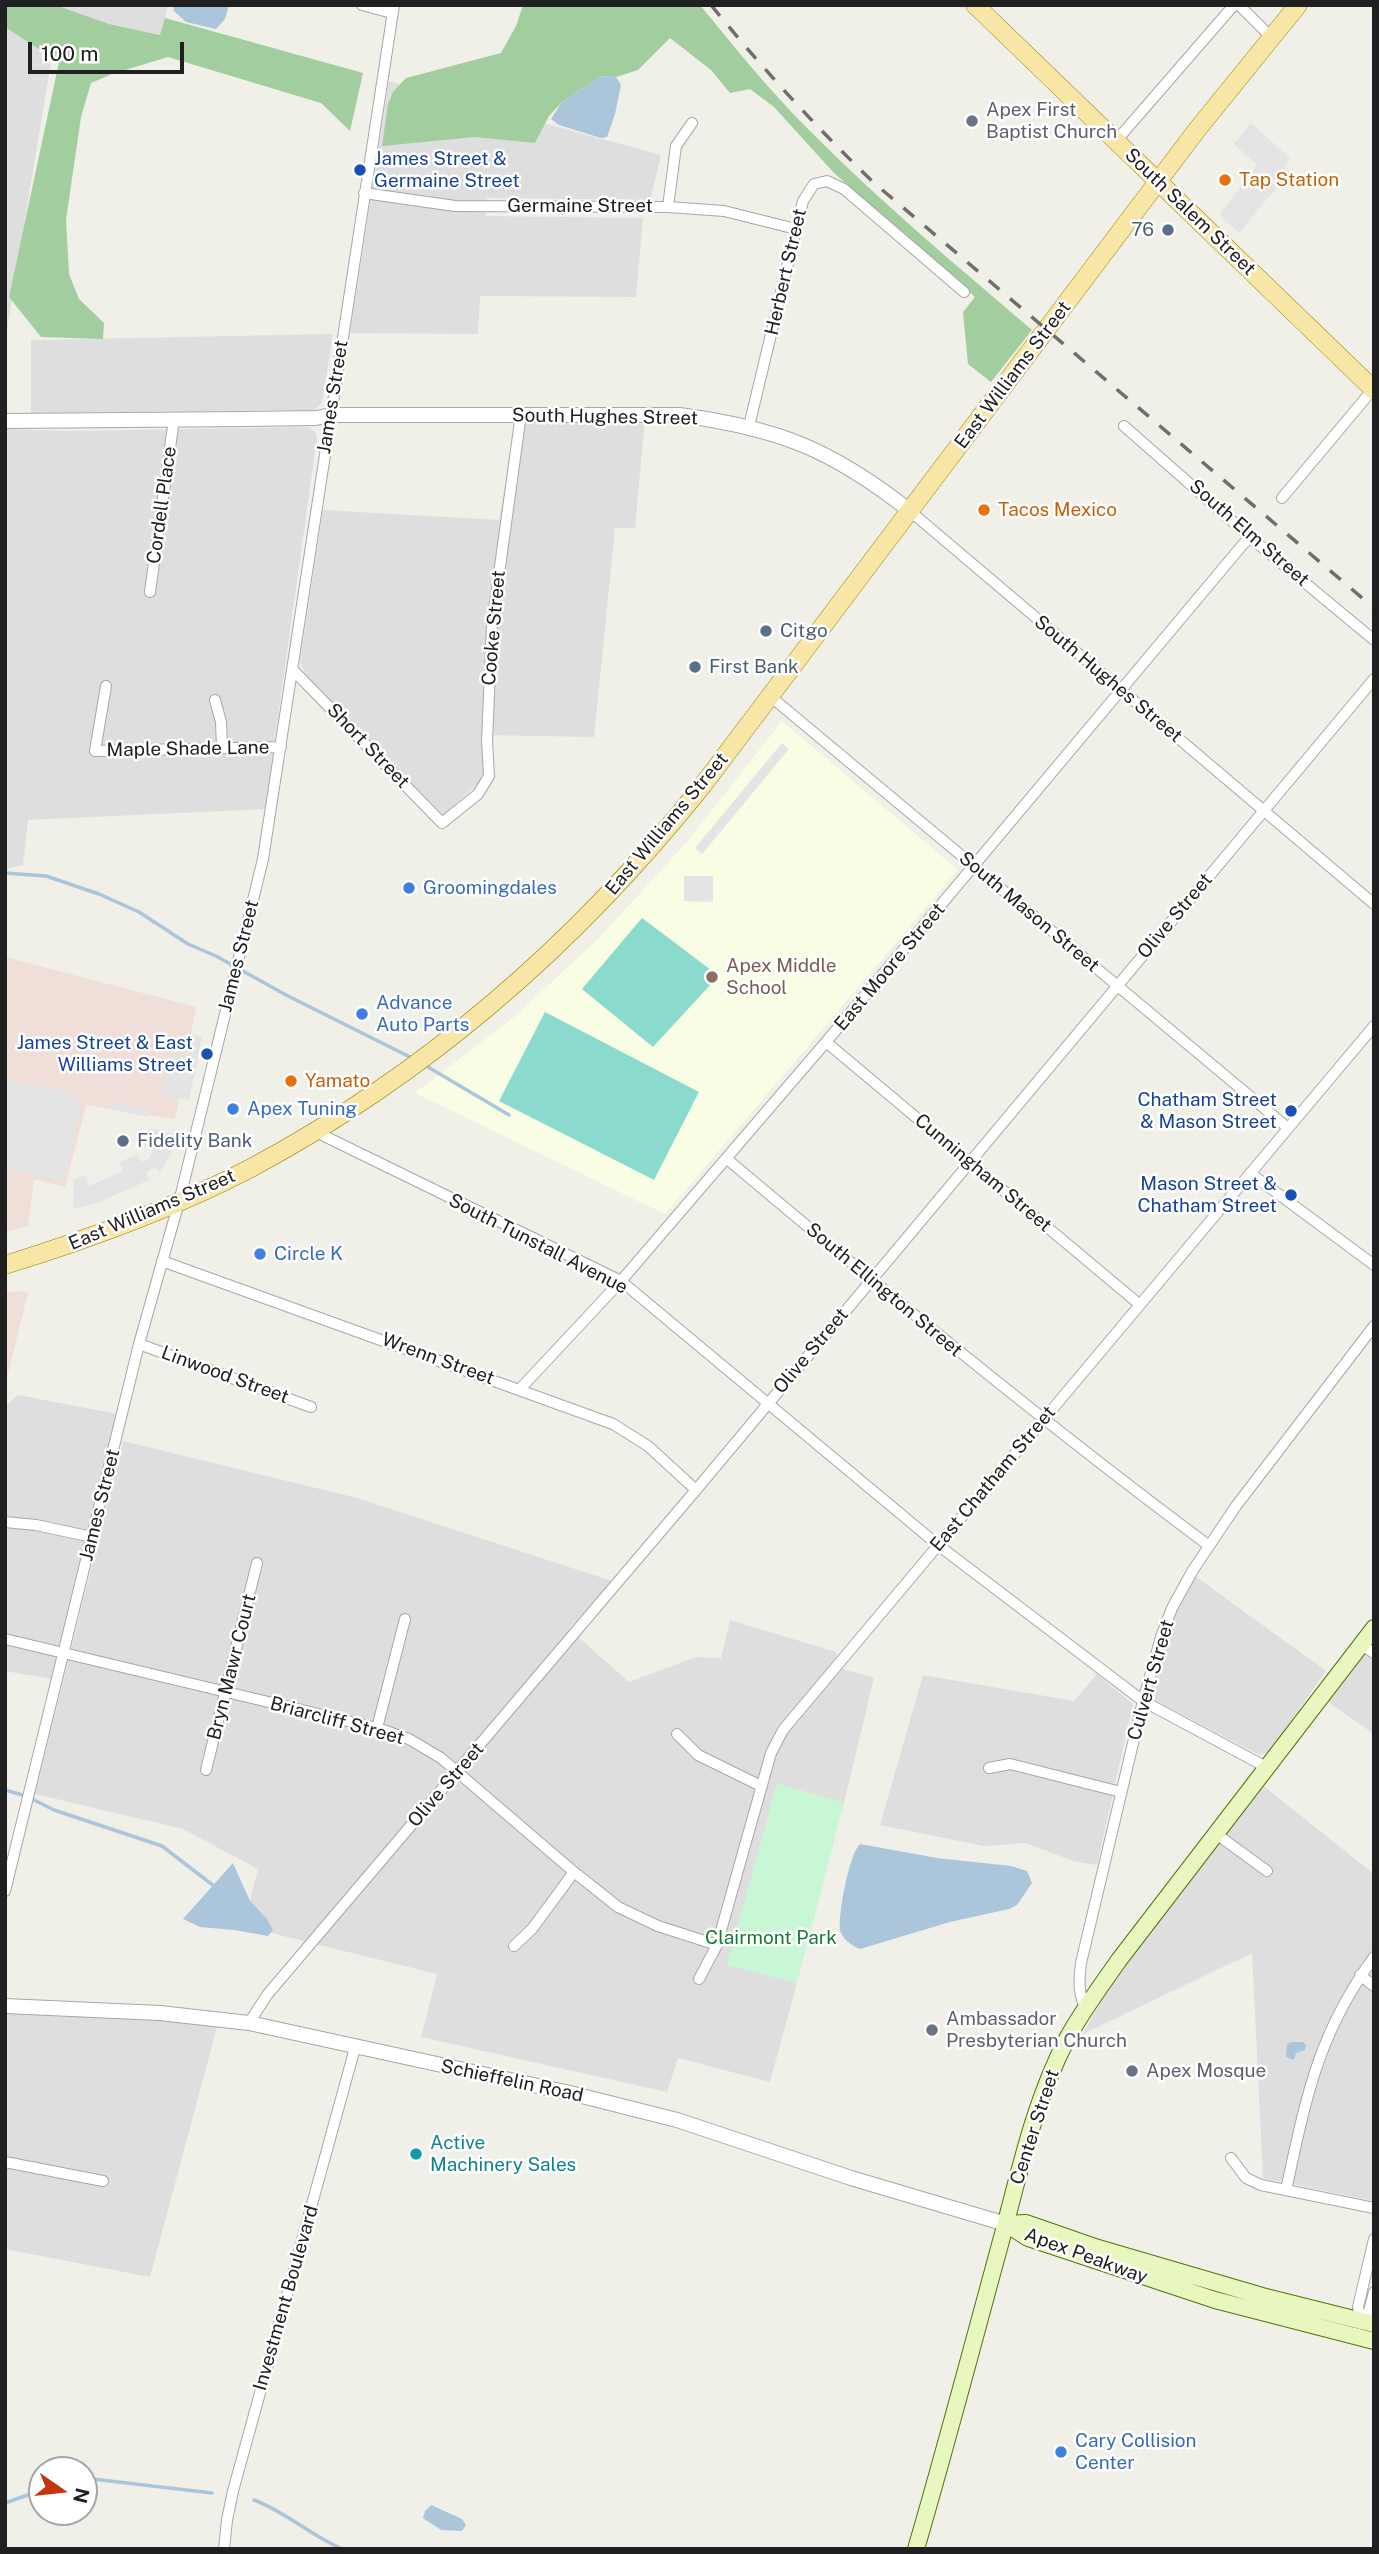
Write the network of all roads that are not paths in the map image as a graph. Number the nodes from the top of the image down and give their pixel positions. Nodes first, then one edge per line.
1 (362, 5) edge
2 (975, 5) edge
3 (1234, 5) edge
4 (1239, 5) edge
5 (1298, 5) edge
6 (393, 9) edge
7 (1271, 37) junction
8 (692, 123) dead end
9 (1116, 141) junction
10 (1158, 182) junction
11 (364, 194) junction
12 (668, 207) junction
13 (796, 229) junction
14 (964, 292) dead end
15 (1374, 389) edge
16 (521, 414) junction
17 (331, 415) junction
18 (174, 419) junction
19 (5, 421) edge
20 (749, 426) junction
21 (1124, 426) dead end
22 (1282, 498) dead end
23 (910, 511) junction
24 (1250, 536) junction
25 (150, 592) dead end
26 (1374, 640) edge
27 (293, 670) junction
28 (1374, 679) edge
29 (106, 686) dead end
30 (1122, 690) junction
31 (770, 696) junction
32 (215, 700) dead end
33 (222, 747) junction
34 (281, 747) junction
35 (1263, 811) junction
36 (442, 823) joint
37 (975, 866) junction
38 (1374, 904) edge
39 (1118, 985) junction
40 (1374, 1026) edge
41 (827, 1042) junction
42 (1288, 1128) junction
43 (314, 1131) junction
44 (727, 1159) junction
45 (970, 1160) junction
46 (1250, 1173) junction
47 (179, 1202) junction
48 (162, 1261) junction
49 (5, 1265) edge
50 (1374, 1265) edge
51 (871, 1280) junction
52 (621, 1282) junction
53 (1139, 1304) junction
54 (1374, 1326) edge
55 (139, 1343) junction
56 (520, 1389) junction
57 (767, 1403) junction
58 (312, 1407) dead end
59 (1042, 1419) junction
60 (696, 1490) junction
61 (5, 1522) edge
62 (92, 1538) junction
63 (938, 1545) junction
64 (1208, 1545) junction
65 (257, 1563) dead end
66 (405, 1619) dead end
67 (1374, 1628) edge
68 (5, 1639) edge
69 (1368, 1649) edge
70 (65, 1651) junction
71 (226, 1691) junction
72 (1143, 1701) junction
73 (377, 1728) junction
74 (677, 1734) dead end
75 (1266, 1767) junction
76 (989, 1768) dead end
77 (206, 1770) dead end
78 (457, 1770) junction
79 (761, 1786) junction
80 (1121, 1792) junction
81 (1215, 1833) junction
82 (1267, 1871) dead end
83 (574, 1872) junction
84 (7, 1874) edge
85 (5, 1891) edge
86 (717, 1945) junction
87 (514, 1946) dead end
88 (1374, 1957) edge
89 (1360, 1975) junction
90 (699, 1979) dead end
91 (1374, 1986) edge
92 (5, 2006) edge
93 (1085, 2007) junction
94 (249, 2023) junction
95 (355, 2048) junction
96 (1231, 2158) dead end
97 (5, 2162) edge
98 (103, 2181) dead end
99 (1286, 2190) junction
100 (1374, 2208) edge
101 (1006, 2224) junction
102 (1374, 2239) edge
103 (1374, 2292) edge
104 (1364, 2327) edge
105 (1374, 2341) edge
106 (224, 2549) edge
107 (916, 2549) edge

1 - 6 street
2 - 9 main road, South Salem Street
3 - 9 street
4 - 7 street
5 - 7 main road, East Williams Street
6 - 11 street, James Street
7 - 10 main road, East Williams Street
8 - 12 street
9 - 10 main road, South Salem Street
10 - 15 main road, South Salem Street
10 - 23 main road, East Williams Street
11 - 12 street, Germaine Street
11 - 17 street, James Street
12 - 13 street, Germaine Street
13 - 14 street, Herbert Street
13 - 20 street, Herbert Street
15 - 22 street
16 - 17 street, South Hughes Street
16 - 20 street, South Hughes Street
16 - 36 street, Cooke Street
17 - 18 street, South Hughes Street
17 - 27 street, James Street
18 - 19 street, South Hughes Street
18 - 25 street, Cordell Place
20 - 23 street, South Hughes Street
21 - 24 street, South Elm Street
23 - 30 street, South Hughes Street
23 - 31 main road, East Williams Street
24 - 26 street, South Elm Street
24 - 30 street, East Moore Street
27 - 34 street, James Street
27 - 36 street, Short Street
28 - 35 street, Olive Street
29 - 33 street, Maple Shade Lane
30 - 35 street, South Hughes Street
30 - 37 street, East Moore Street
31 - 37 street, South Mason Street
31 - 43 main road, East Williams Street
32 - 33 street
33 - 34 street, Maple Shade Lane
34 - 47 street, James Street
35 - 38 street, South Hughes Street
35 - 39 street, Olive Street
37 - 39 street, South Mason Street
37 - 41 street, East Moore Street
39 - 42 street, South Mason Street
39 - 45 street, Olive Street
40 - 42 street, East Chatham Street
41 - 44 street, East Moore Street
41 - 45 street, Cunningham Street
42 - 46 street, East Chatham Street
43 - 47 main road, East Williams Street
43 - 52 street, South Tunstall Avenue
44 - 51 street, South Ellington Street
44 - 52 street, East Moore Street
45 - 51 street, Olive Street
45 - 53 street, Cunningham Street
46 - 50 street
46 - 53 street, East Chatham Street
47 - 48 street, James Street
47 - 49 main road, East Williams Street
48 - 55 street, James Street
48 - 56 street, Wrenn Street
51 - 57 street, Olive Street
51 - 59 street, South Ellington Street
52 - 56 street, East Moore Street
52 - 57 street, South Tunstall Avenue
53 - 59 street, East Chatham Street
54 - 64 street, Culvert Street
55 - 58 street, Linwood Street
55 - 62 street, James Street
56 - 60 street, Wrenn Street
57 - 60 street, Olive Street
57 - 63 street, South Tunstall Avenue
59 - 63 street, East Chatham Street
59 - 64 street, South Ellington Street
60 - 78 street, Olive Street
61 - 62 street
62 - 70 street, James Street
63 - 72 street, South Tunstall Avenue
63 - 79 street, East Chatham Street
64 - 72 street, Culvert Street
65 - 71 street, Bryn Mawr Court
66 - 73 street
67 - 69 main road, Center Street
68 - 70 street, Briarcliff Street
69 - 75 main road, Center Street
70 - 71 street, Briarcliff Street
70 - 84 street, James Street
71 - 73 street, Briarcliff Street
71 - 77 street, Bryn Mawr Court
72 - 75 street, South Tunstall Avenue
72 - 80 street, Culvert Street
73 - 78 street, Briarcliff Street
74 - 79 street
75 - 81 main road, Center Street
76 - 80 street
78 - 83 street, Briarcliff Street
78 - 94 street, Olive Street
79 - 86 street, East Chatham Street
80 - 93 street, Culvert Street
81 - 82 street
81 - 93 main road, Center Street
83 - 86 street, Briarcliff Street
83 - 87 street
84 - 85 street, James Street
86 - 90 street, East Chatham Street
88 - 89 street
89 - 91 street
89 - 99 street
92 - 94 street, Schieffelin Road
93 - 101 main road, Center Street
94 - 95 street, Schieffelin Road
95 - 101 street, Schieffelin Road
95 - 106 street, Investment Boulevard
96 - 99 street
97 - 98 street
99 - 100 street
101 - 104 main road, Apex Peakway
101 - 107 main road, Center Street
102 - 104 street
103 - 104 street
104 - 105 main road, Apex Peakway

